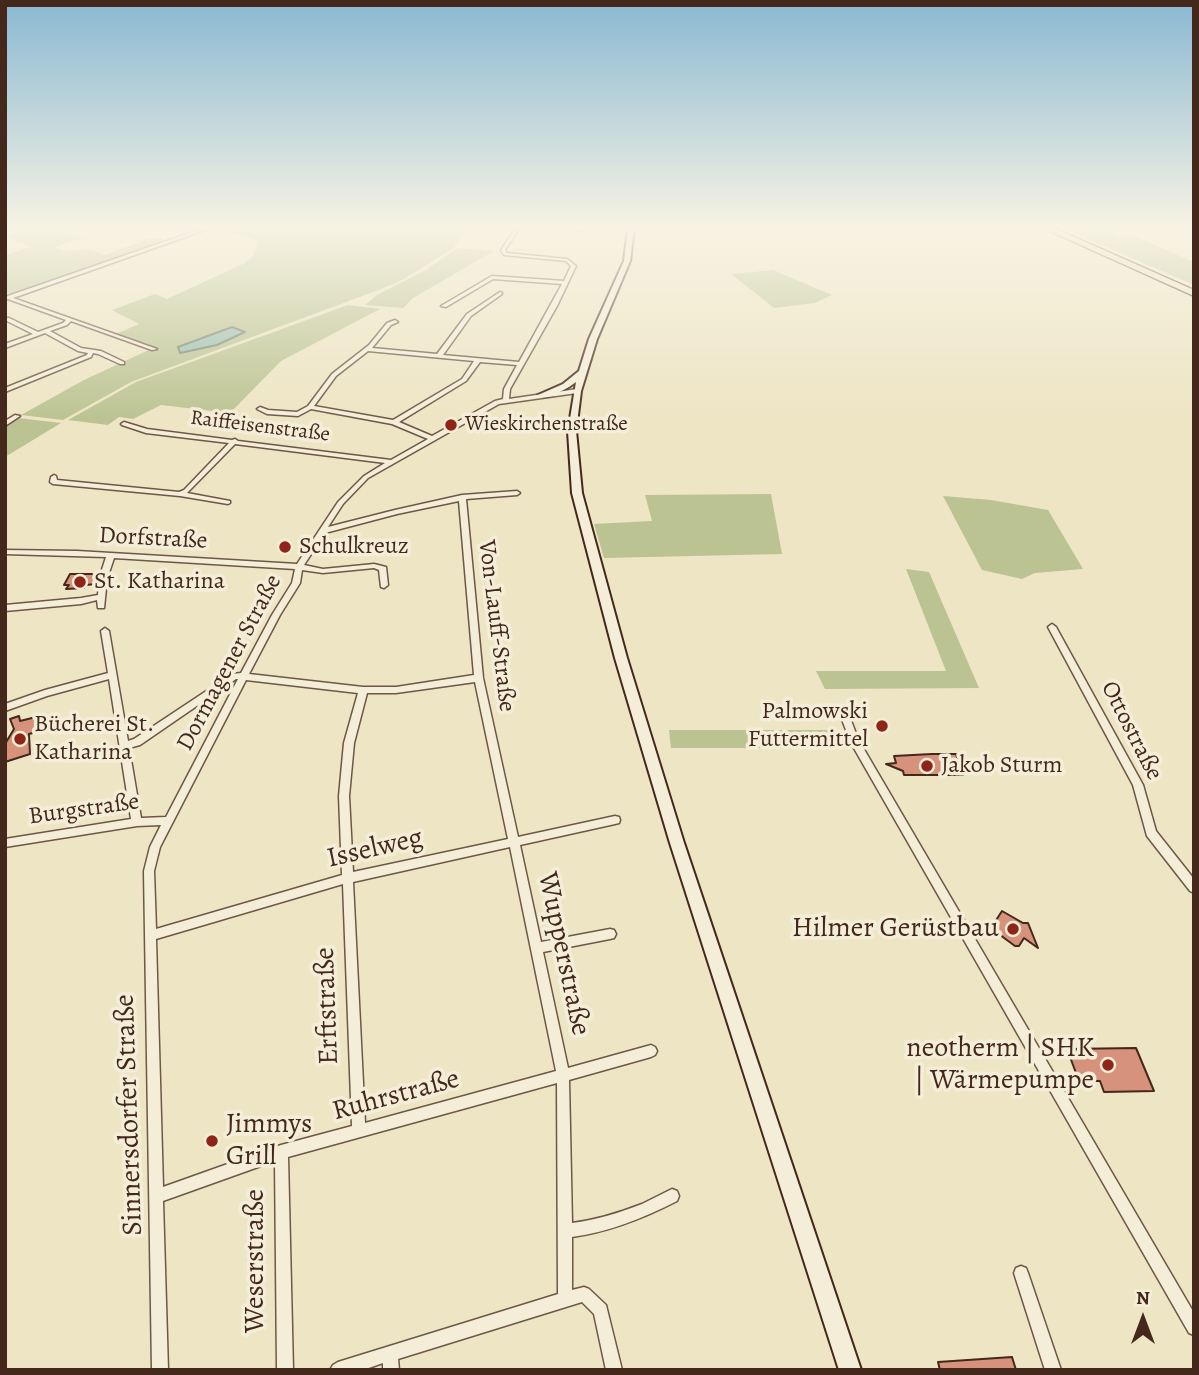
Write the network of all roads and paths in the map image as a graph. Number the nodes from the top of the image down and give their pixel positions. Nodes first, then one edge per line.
1 (24, 292) edge
2 (467, 292) edge
3 (561, 292) edge
4 (613, 292) edge
5 (500, 293) dead end
6 (7, 298) edge
7 (444, 306) dead end
8 (7, 319) dead end
9 (69, 320) junction
10 (395, 322) dead end
11 (45, 331) junction
12 (37, 334) junction
13 (5, 346) edge
14 (154, 349) dead end
15 (366, 349) junction
16 (92, 352) junction
17 (439, 356) junction
18 (478, 360) junction
19 (122, 363) dead end
20 (520, 364) junction
21 (581, 373) junction
22 (5, 390) edge
23 (577, 391) junction
24 (542, 394) junction
25 (506, 399) junction
26 (310, 407) junction
27 (260, 409) dead end
28 (17, 416) dead end
29 (394, 422) junction
30 (5, 424) edge
31 (124, 424) dead end
32 (433, 439) junction
33 (235, 441) junction
34 (392, 462) junction
35 (54, 477) dead end
36 (517, 493) dead end
37 (180, 494) junction
38 (462, 497) junction
39 (228, 502) dead end
40 (323, 531) junction
41 (5, 552) edge
42 (110, 557) junction
43 (299, 567) junction
44 (384, 585) dead end
45 (5, 608) edge
46 (1052, 627) dead end
47 (105, 631) dead end
48 (112, 675) junction
49 (243, 677) junction
50 (479, 678) junction
51 (363, 690) junction
52 (5, 708) edge
53 (846, 717) dead end
54 (124, 746) junction
55 (615, 820) dead end
56 (168, 821) junction
57 (137, 822) junction
58 (515, 841) junction
59 (5, 843) edge
60 (151, 860) joint
61 (348, 878) junction
62 (1194, 888) edge
63 (610, 934) dead end
64 (149, 936) junction
65 (538, 948) junction
66 (651, 1051) dead end
67 (562, 1076) junction
68 (359, 1131) junction
69 (281, 1152) junction
70 (157, 1196) junction
71 (672, 1196) dead end
72 (564, 1231) junction
73 (1021, 1273) dead end
74 (565, 1299) junction
75 (1194, 1328) edge
76 (390, 1353) junction
77 (160, 1370) edge
78 (285, 1370) edge
79 (338, 1370) edge
80 (391, 1370) edge
81 (614, 1370) edge
82 (850, 1370) edge
83 (1053, 1370) edge

1 - 6 street
2 - 7 street
3 - 20 street
4 - 21 main road
5 - 17 street
6 - 9 street
8 - 12 street
9 - 11 street
9 - 14 street
10 - 15 street
11 - 12 street
11 - 16 street
12 - 13 street
15 - 17 street
15 - 26 street
16 - 19 street
16 - 22 street
17 - 18 street
18 - 20 street
18 - 29 street
20 - 25 street
21 - 23 main road
21 - 24 main road
23 - 24 street, Dormagener Straße
23 - 82 main road
24 - 25 street, Dormagener Straße
25 - 32 street, Dormagener Straße
26 - 27 street
26 - 29 street
28 - 30 street
29 - 32 street
31 - 33 street, Raiffeisenstraße
32 - 34 street, Dormagener Straße
33 - 34 street, Raiffeisenstraße
33 - 37 street
34 - 40 street, Dormagener Straße
35 - 37 street
36 - 38 street
37 - 39 street
38 - 40 street
38 - 50 street, Von-Lauff-Straße
40 - 43 street, Dormagener Straße
41 - 42 street, Dorfstraße
42 - 43 street, Dorfstraße
42 - 45 street
43 - 44 street
43 - 49 street, Dormagener Straße
46 - 62 street, Ottostraße
47 - 48 street
48 - 52 street
48 - 54 street
49 - 51 street
49 - 54 street
49 - 56 street, Dormagener Straße
50 - 51 street
50 - 58 street, Von-Lauff-Straße
51 - 61 street, Erftstraße
53 - 75 street
54 - 57 street
55 - 58 street, Isselweg
56 - 57 street, Burgstraße
56 - 60 street, Dormagener Straße
57 - 59 street, Burgstraße
58 - 61 street, Isselweg
58 - 65 street, Wupperstraße
60 - 64 street, Sinnersdorfer Straße
61 - 64 street, Isselweg
61 - 68 street, Erftstraße
63 - 65 street
64 - 70 street, Sinnersdorfer Straße
65 - 67 street, Wupperstraße
66 - 67 street, Ruhrstraße
67 - 68 street, Ruhrstraße
67 - 72 street
68 - 69 street, Ruhrstraße
69 - 70 street, Ruhrstraße
69 - 78 street, Weserstraße
70 - 77 street, Sinnersdorfer Straße
71 - 72 street
72 - 74 street
73 - 83 street
74 - 76 street
74 - 81 street
76 - 79 street
76 - 80 street

